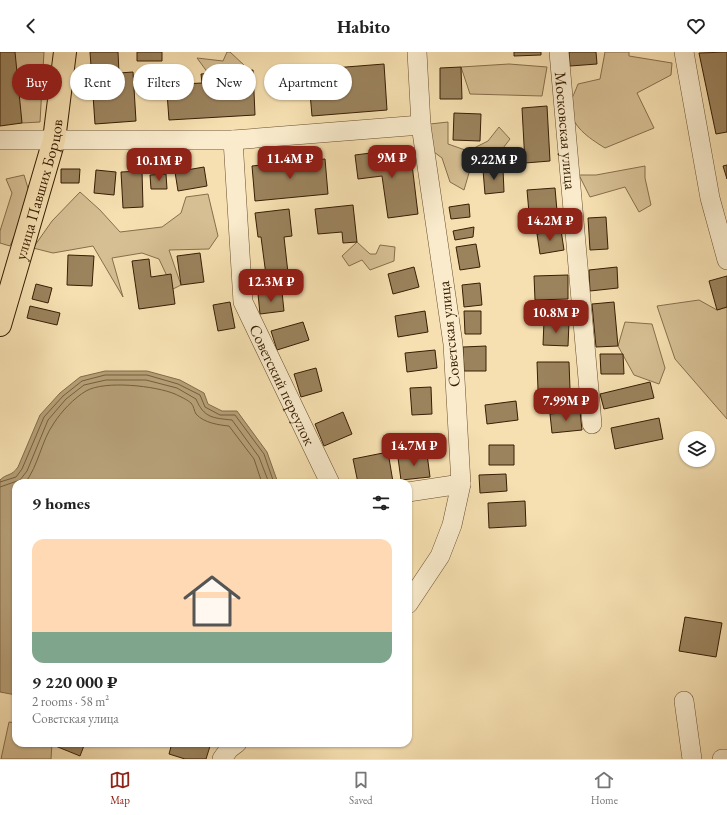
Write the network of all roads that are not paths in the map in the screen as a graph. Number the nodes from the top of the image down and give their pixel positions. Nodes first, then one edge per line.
1 (65, 52) edge
2 (417, 52) edge
3 (559, 52) edge
4 (684, 52) edge
5 (421, 126) junction
6 (0, 140) edge
7 (54, 140) junction
8 (233, 140) junction
9 (727, 260) edge
10 (0, 325) edge
11 (592, 424) dead end
12 (328, 479) edge
13 (461, 484) junction
14 (412, 491) edge
15 (412, 598) edge
16 (684, 701) dead end
17 (232, 747) edge
18 (222, 759) edge
19 (692, 759) edge
20 (722, 759) edge
21 (727, 759) edge

1 - 7 main road, улица Павших Борцов
2 - 5 street, Советская улица
3 - 11 street, Московская улица
4 - 9 street
5 - 8 street, улица Павших Борцов
5 - 13 street, Советская улица
6 - 7 street, улица Павших Борцов
7 - 8 street, улица Павших Борцов
7 - 10 main road, улица Павших Борцов
8 - 12 street, Советский переулок
13 - 14 street
13 - 15 street, Советская улица
16 - 19 street
17 - 18 street
20 - 21 street

